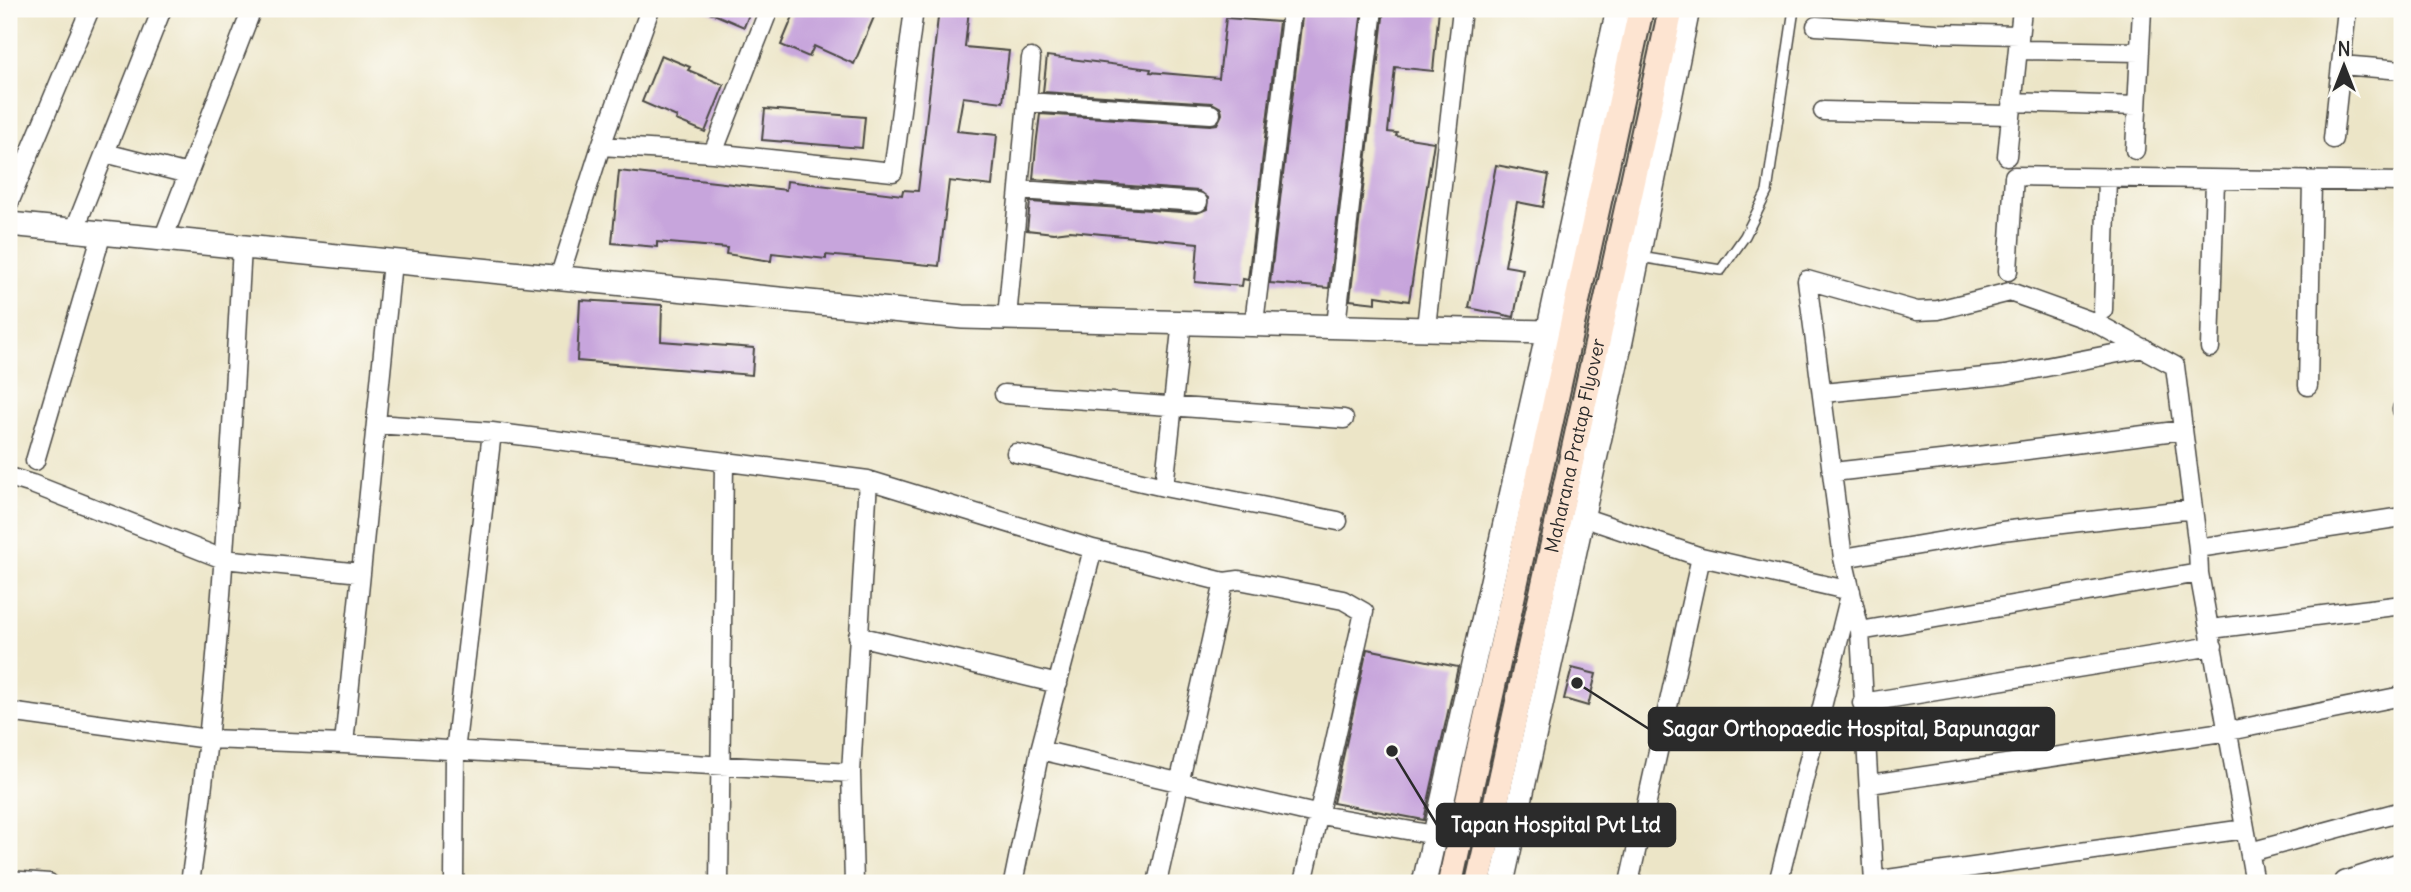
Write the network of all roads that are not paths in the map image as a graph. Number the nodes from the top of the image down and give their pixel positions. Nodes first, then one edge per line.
1 (90, 9) edge
2 (162, 9) edge
3 (252, 9) edge
4 (650, 9) edge
5 (769, 9) edge
6 (915, 9) edge
7 (1292, 9) edge
8 (1373, 9) edge
9 (1462, 9) edge
10 (1618, 9) edge
11 (1641, 9) edge
12 (1671, 9) edge
13 (1688, 9) edge
14 (1794, 9) edge
15 (2022, 9) edge
16 (2142, 9) edge
17 (2347, 9) edge
18 (1816, 26) dead end
19 (2019, 43) junction
20 (2140, 52) junction
21 (1031, 58) dead end
22 (2341, 65) junction
23 (2402, 70) edge
24 (1027, 102) junction
25 (2137, 106) junction
26 (2011, 108) junction
27 (1823, 111) dead end
28 (1211, 114) dead end
29 (2333, 139) dead end
30 (601, 146) junction
31 (2135, 150) dead end
32 (105, 153) junction
33 (713, 153) junction
34 (2007, 156) dead end
35 (188, 174) junction
36 (2107, 178) junction
37 (2215, 180) junction
38 (2312, 181) junction
39 (2402, 182) edge
40 (1020, 190) junction
41 (1198, 202) dead end
42 (9, 203) edge
43 (9, 224) edge
44 (74, 230) junction
45 (102, 233) junction
46 (163, 239) junction
47 (242, 247) junction
48 (1637, 256) junction
49 (392, 262) junction
50 (2008, 271) dead end
51 (559, 278) junction
52 (2103, 310) dead end
53 (1007, 318) junction
54 (1182, 321) junction
55 (1254, 323) junction
56 (1336, 325) junction
57 (1426, 327) junction
58 (1548, 332) junction
59 (2144, 348) junction
60 (2210, 348) dead end
61 (2308, 386) dead end
62 (1822, 393) junction
63 (1004, 394) dead end
64 (1173, 407) junction
65 (1344, 419) dead end
66 (376, 424) junction
67 (2183, 430) junction
68 (492, 432) junction
69 (1016, 453) dead end
70 (35, 461) dead end
71 (724, 461) junction
72 (1833, 472) junction
73 (9, 477) edge
74 (868, 480) junction
75 (1164, 486) junction
76 (2193, 509) junction
77 (1582, 517) junction
78 (2402, 517) edge
79 (1338, 521) dead end
80 (2198, 548) junction
81 (1093, 549) junction
82 (1701, 556) junction
83 (1843, 558) junction
84 (223, 559) junction
85 (361, 573) junction
86 (2199, 573) junction
87 (1224, 582) junction
88 (1851, 591) junction
89 (2402, 606) edge
90 (1860, 631) junction
91 (858, 636) junction
92 (2212, 637) junction
93 (1058, 684) junction
94 (2402, 696) edge
95 (1862, 703) junction
96 (9, 712) edge
97 (2229, 730) junction
98 (208, 739) junction
99 (344, 744) junction
100 (1041, 750) junction
101 (455, 752) junction
102 (721, 766) junction
103 (851, 773) junction
104 (1179, 782) junction
105 (1870, 784) junction
106 (2402, 811) edge
107 (1320, 815) junction
108 (2245, 829) junction
109 (1435, 835) junction
110 (2250, 852) junction
111 (2402, 865) edge
112 (9, 880) edge
113 (1874, 882) edge
114 (2355, 882) edge
115 (49, 883) edge
116 (190, 883) edge
117 (454, 883) edge
118 (719, 883) edge
119 (854, 883) edge
120 (1013, 883) edge
121 (1157, 883) edge
122 (1303, 883) edge
123 (1424, 883) edge
124 (1450, 883) edge
125 (1478, 883) edge
126 (1502, 883) edge
127 (1629, 883) edge
128 (1778, 883) edge
129 (2255, 883) edge

1 - 42 street
2 - 32 street
3 - 35 street
4 - 30 street
5 - 33 street
6 - 33 street
7 - 55 street
8 - 56 street
9 - 57 street
10 - 58 street
11 - 124 main road, Maharana Pratap Flyover
12 - 125 main road, Maharana Pratap Flyover
13 - 48 street
14 - 48 lane
15 - 19 street
16 - 20 street
17 - 22 street
18 - 19 street
19 - 20 street
19 - 26 street
20 - 25 street
21 - 24 street
22 - 23 street
22 - 29 street
24 - 28 street
24 - 40 street
25 - 26 street
25 - 31 street
26 - 27 street
26 - 34 street
30 - 33 street
30 - 51 street
32 - 35 street
32 - 44 street
35 - 46 street
36 - 37 street
36 - 50 street
36 - 52 street
37 - 38 street
37 - 60 street
38 - 39 street
38 - 61 street
40 - 41 street
40 - 53 street
43 - 44 street
44 - 45 street
45 - 46 street
45 - 70 street
46 - 47 street
47 - 49 street
47 - 84 street
48 - 77 street
49 - 51 street
49 - 66 street
51 - 53 street
53 - 54 street
54 - 55 street
54 - 64 street
55 - 56 street
56 - 57 street
57 - 58 street
58 - 109 street
59 - 62 street
59 - 62 street
59 - 67 street
62 - 72 street
63 - 64 street
64 - 65 street
64 - 75 street
66 - 68 street
66 - 85 street
67 - 72 street
67 - 76 street
68 - 71 street
68 - 101 street
69 - 75 street
71 - 74 street
71 - 102 street
72 - 83 street
73 - 84 street
74 - 81 street
74 - 91 street
75 - 79 street
76 - 80 street
76 - 83 street
77 - 82 street
77 - 126 street
78 - 80 street
80 - 86 street
81 - 87 street
81 - 93 street
82 - 88 street
82 - 127 street
83 - 88 street
84 - 85 street
84 - 98 street
85 - 99 street
86 - 90 street
86 - 92 street
87 - 104 street
87 - 107 street
88 - 90 street
88 - 128 street
89 - 92 street
90 - 95 street
91 - 93 street
91 - 103 street
92 - 95 street
92 - 97 street
93 - 100 street
94 - 97 street
95 - 105 street
96 - 98 street
97 - 105 street
97 - 108 street
98 - 99 street
98 - 116 street
99 - 101 street
100 - 104 street
100 - 120 street
101 - 102 street
101 - 117 street
102 - 103 street
102 - 118 street
103 - 119 street
104 - 107 street
104 - 121 street
105 - 113 street
106 - 110 street
107 - 109 street
107 - 122 street
108 - 110 street
108 - 113 street
109 - 123 street
110 - 129 street
111 - 114 street
112 - 115 street

